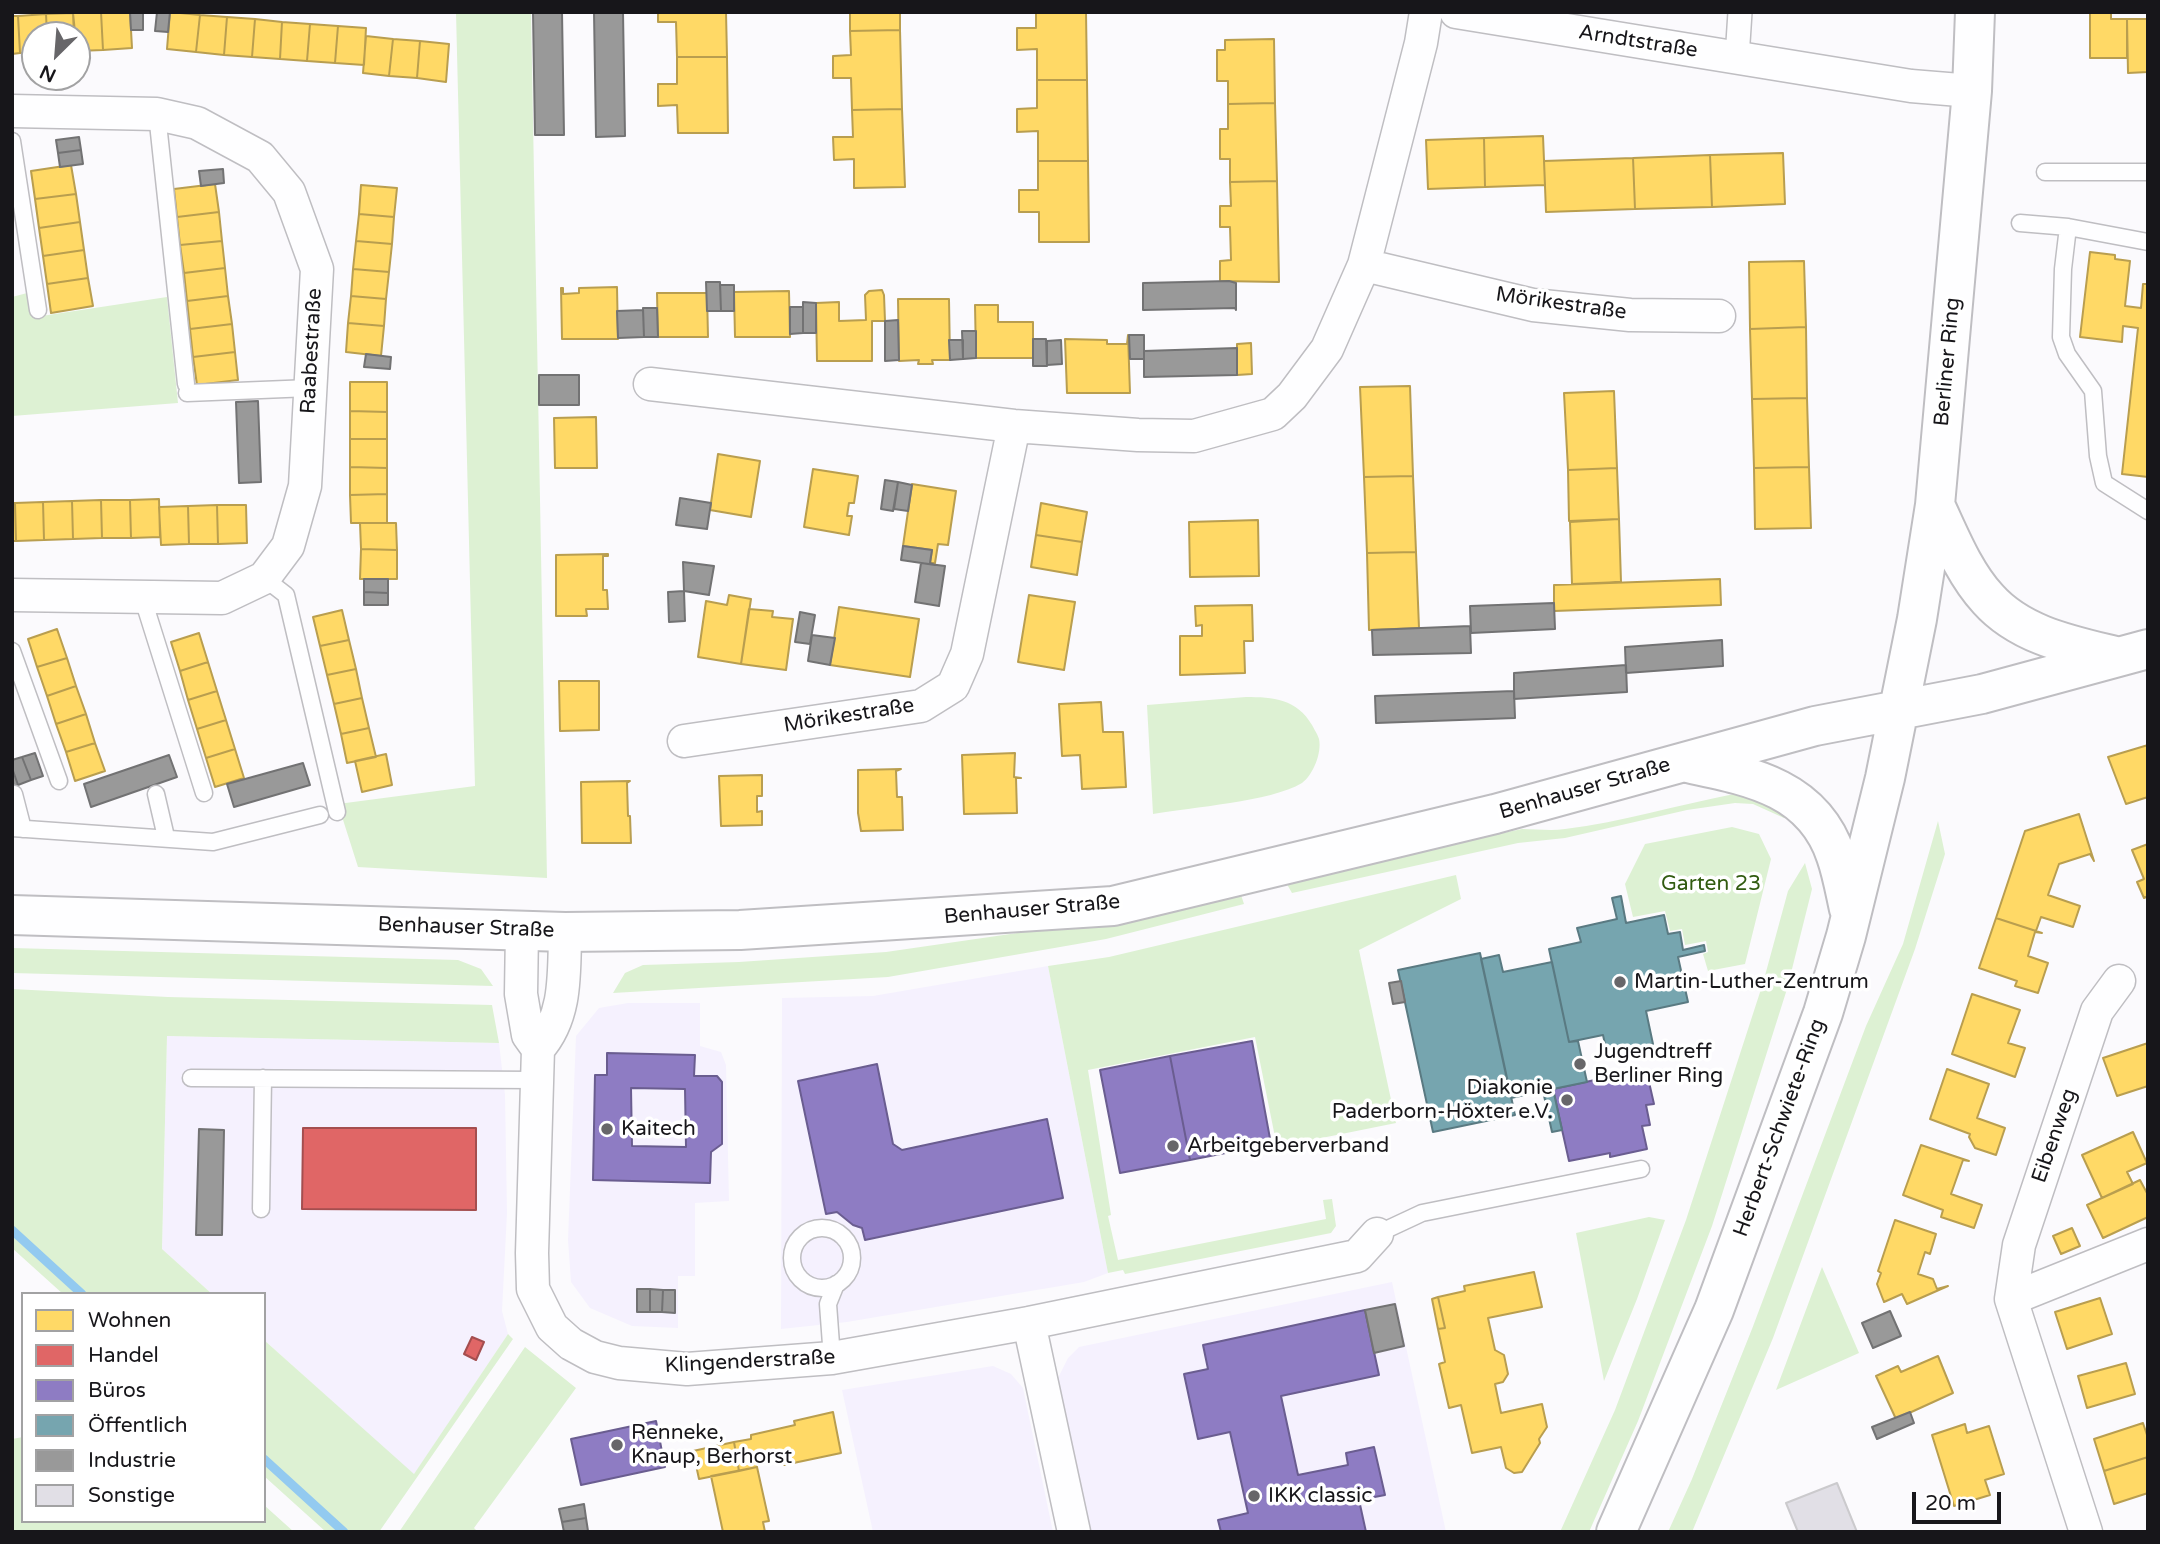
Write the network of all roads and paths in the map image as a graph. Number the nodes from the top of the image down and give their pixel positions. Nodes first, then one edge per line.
1 (1426, 12) edge
2 (1458, 12) edge
3 (1740, 12) edge
4 (1975, 12) edge
5 (1547, 20) edge
6 (1737, 58) junction
7 (1972, 91) junction
8 (12, 111) edge
9 (157, 114) junction
10 (12, 141) edge
11 (2046, 172) dead end
12 (2148, 172) edge
13 (2020, 223) dead end
14 (2068, 227) junction
15 (2148, 242) edge
16 (1364, 265) junction
17 (38, 310) dead end
18 (1719, 316) dead end
19 (650, 384) dead end
20 (310, 388) junction
21 (1014, 426) junction
22 (1935, 505) junction
23 (2148, 511) edge
24 (264, 579) junction
25 (12, 595) edge
26 (142, 596) junction
27 (12, 651) edge
28 (2132, 653) edge
29 (1900, 709) junction
30 (684, 741) dead end
31 (1681, 762) junction
32 (59, 781) dead end
33 (204, 793) dead end
34 (14, 794) dead end
35 (156, 794) dead end
36 (337, 812) dead end
37 (320, 816) dead end
38 (18, 828) edge
39 (166, 837) junction
40 (12, 915) edge
41 (1851, 915) junction
42 (522, 930) junction
43 (565, 932) junction
44 (2119, 981) dead end
45 (537, 1065) junction
46 (191, 1078) dead end
47 (263, 1078) junction
48 (1641, 1170) dead end
49 (261, 1209) dead end
50 (1377, 1234) joint
51 (2148, 1244) edge
52 (836, 1284) dead end
53 (2011, 1299) junction
54 (1029, 1323) junction
55 (832, 1358) junction
56 (1074, 1532) edge
57 (1616, 1532) edge
58 (2085, 1532) edge

1 - 16 street
2 - 5 street, Arndtstraße
3 - 6 street
4 - 7 main road, Berliner Ring
5 - 6 street, Arndtstraße
6 - 7 street, Arndtstraße
7 - 22 main road, Berliner Ring
8 - 9 street, Raabestraße
9 - 20 street, Raabestraße
9 - 20 lane
10 - 17 lane
11 - 12 lane
13 - 14 lane
14 - 15 lane
14 - 23 lane
16 - 18 street, Mörikestraße
16 - 21 street
19 - 21 street
20 - 24 street, Raabestraße
21 - 30 street, Mörikestraße
22 - 28 main road
22 - 29 main road, Berliner Ring
24 - 26 street
24 - 36 lane
25 - 26 street
26 - 33 lane
27 - 32 lane
28 - 29 main road, Benhauser Straße
29 - 31 main road, Benhauser Straße
29 - 41 main road, Herbert-Schwiete-Ring
31 - 41 main road
31 - 43 main road, Benhauser Straße
34 - 38 lane
35 - 39 lane
37 - 39 lane
38 - 39 lane
40 - 42 main road, Benhauser Straße
41 - 57 main road, Herbert-Schwiete-Ring
42 - 43 main road, Benhauser Straße
42 - 45 street, Klingenderstraße
43 - 45 street
44 - 53 street, Eibenweg
45 - 47 lane
45 - 55 street, Klingenderstraße
46 - 47 lane
47 - 49 lane
48 - 50 lane
50 - 54 street, Klingenderstraße
51 - 53 street
52 - 55 lane
53 - 58 street, Eibenweg
54 - 55 street, Klingenderstraße
54 - 56 street

